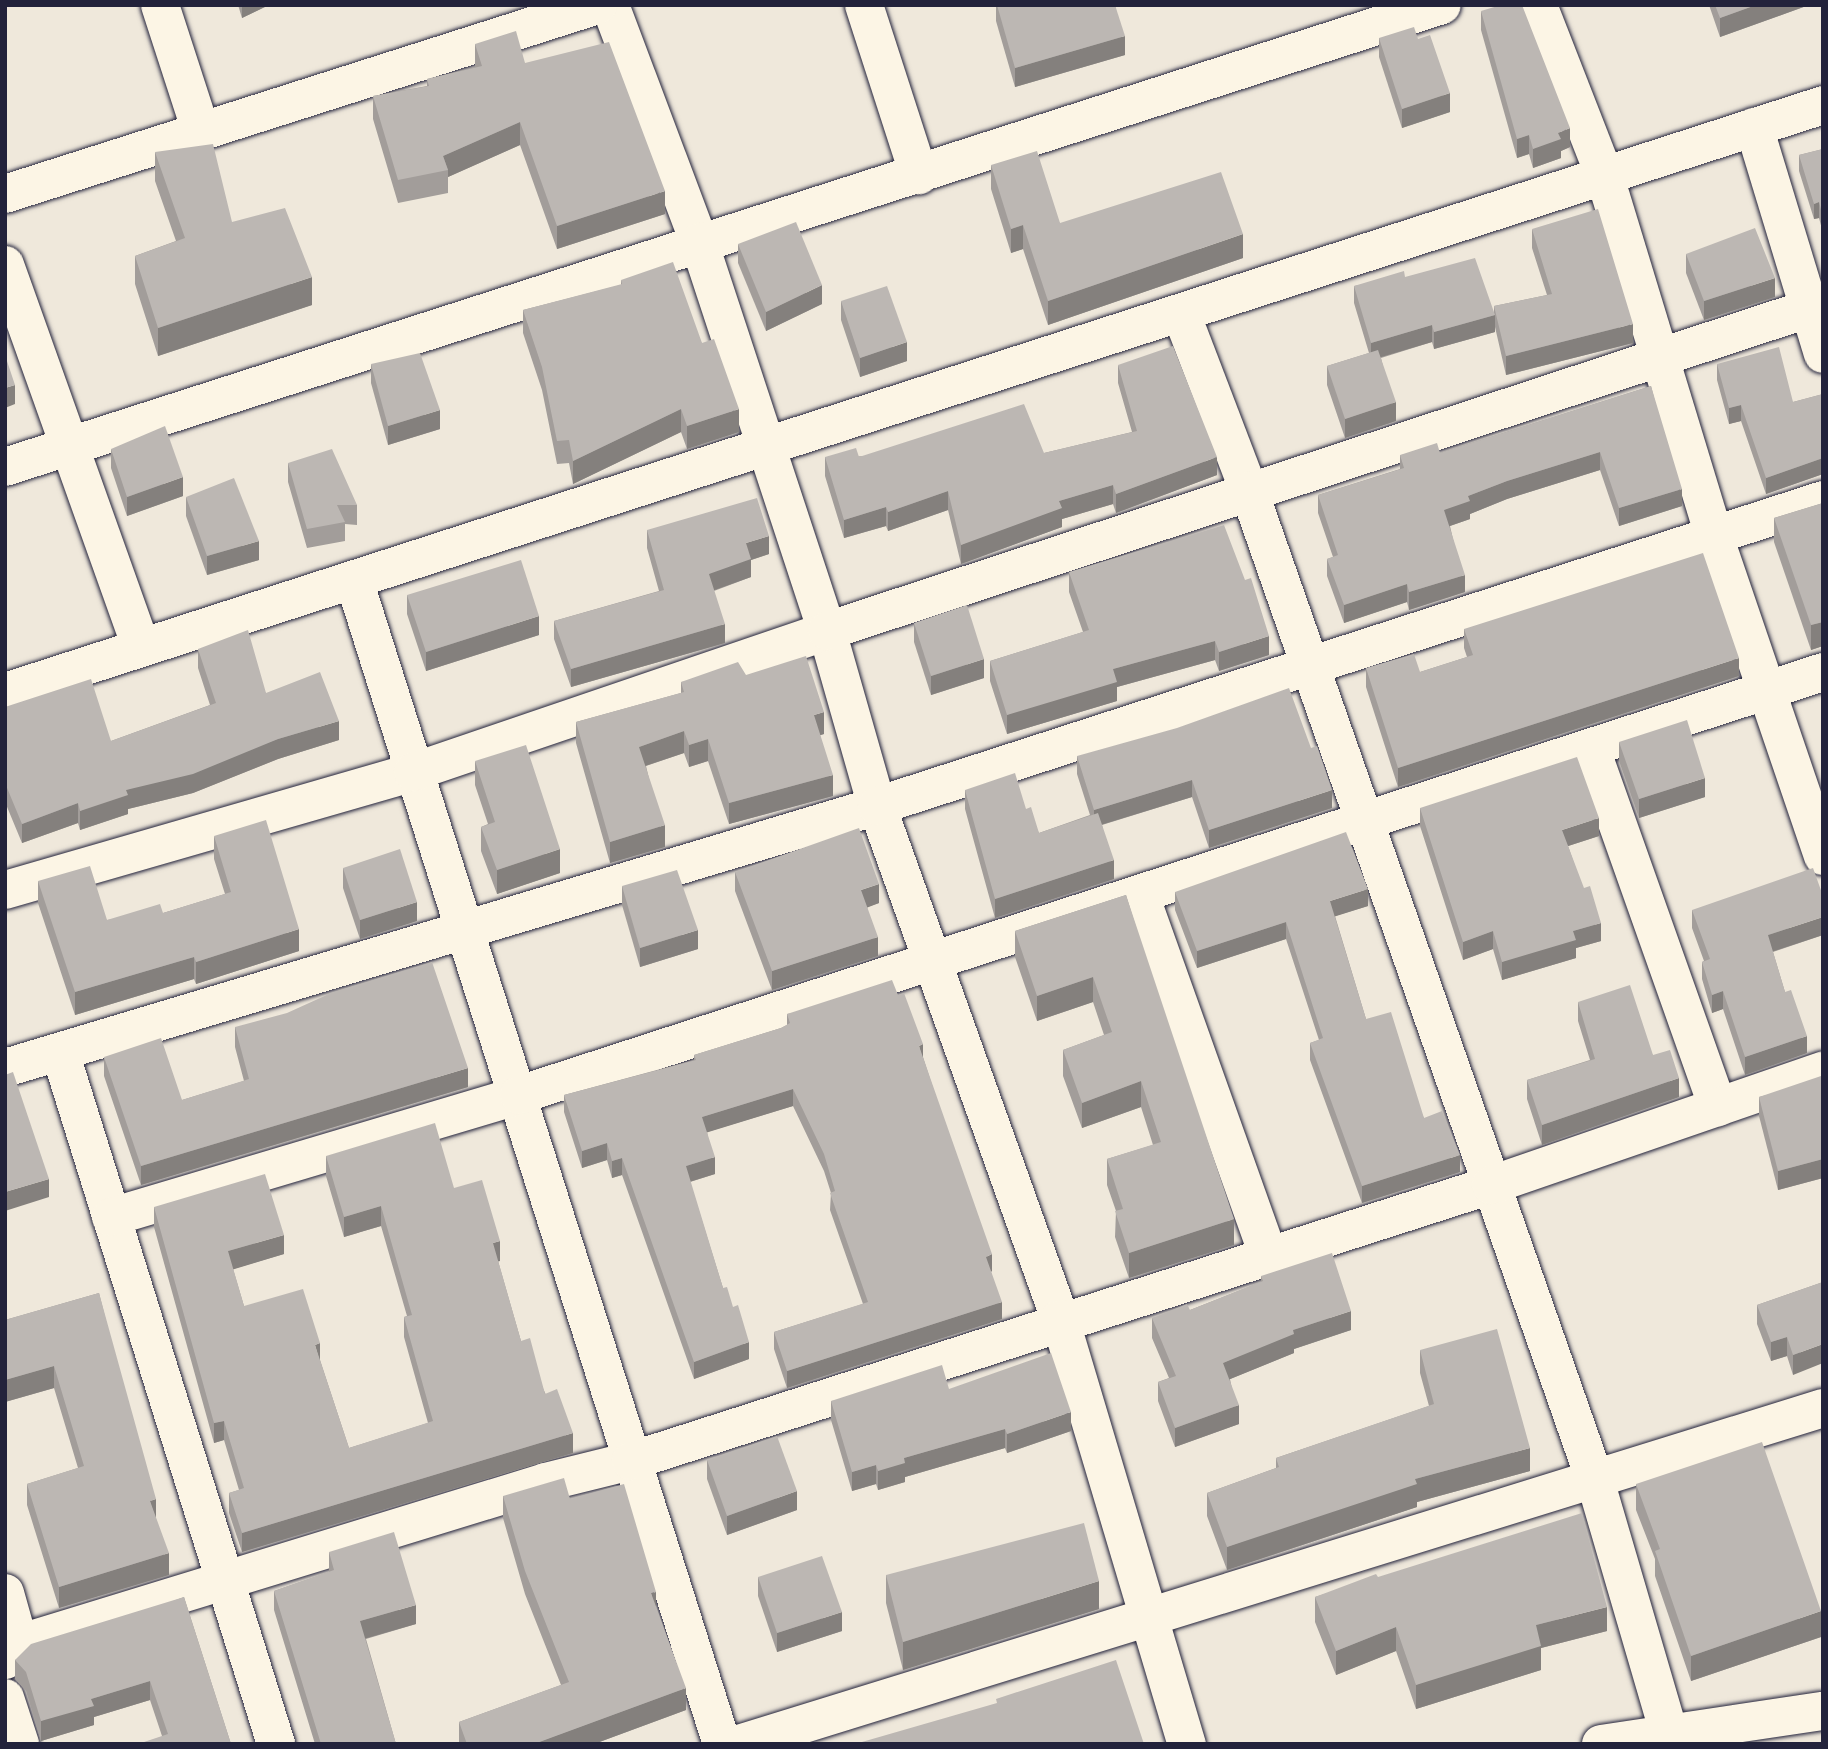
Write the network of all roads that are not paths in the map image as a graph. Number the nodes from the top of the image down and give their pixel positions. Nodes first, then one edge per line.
1 (160, 5) edge
2 (598, 5) edge
3 (610, 5) edge
4 (864, 5) edge
5 (1442, 5) edge
6 (1538, 5) edge
7 (1823, 105) edge
8 (1754, 127) junction
9 (201, 131) junction
10 (919, 175) junction
11 (1605, 177) junction
12 (5, 194) edge
13 (699, 242) junction
14 (5, 265) edge
15 (1815, 306) edge
16 (1181, 313) junction
17 (1823, 354) edge
18 (1660, 359) junction
19 (66, 447) junction
20 (767, 449) junction
21 (5, 467) edge
22 (1249, 491) junction
23 (1823, 500) edge
24 (1714, 536) junction
25 (355, 580) junction
26 (827, 631) junction
27 (141, 647) junction
28 (1311, 666) junction
29 (1823, 672) edge
30 (1766, 690) junction
31 (5, 692) edge
32 (1591, 748) junction
33 (413, 772) junction
34 (877, 806) junction
35 (1364, 824) junction
36 (1823, 856) edge
37 (5, 890) edge
38 (1140, 895) junction
39 (462, 929) junction
40 (931, 962) junction
41 (60, 1052) junction
42 (5, 1068) edge
43 (1823, 1071) edge
44 (519, 1095) junction
45 (1718, 1107) junction
46 (1491, 1185) junction
47 (111, 1217) junction
48 (1268, 1255) junction
49 (1060, 1320) junction
50 (1823, 1408) edge
51 (631, 1461) junction
52 (1595, 1480) junction
53 (224, 1581) junction
54 (5, 1593) edge
55 (1150, 1619) junction
56 (10, 1650) edge
57 (5, 1698) edge
58 (1823, 1711) edge
59 (1670, 1739) edge
60 (20, 1744) edge
61 (276, 1744) edge
62 (722, 1744) edge
63 (739, 1744) edge
64 (1187, 1744) edge
65 (1601, 1744) edge

1 - 9 street
2 - 9 street
3 - 13 street
4 - 10 street
5 - 10 street
6 - 11 street
7 - 8 street
8 - 11 street
8 - 15 street
9 - 12 street
10 - 13 street
11 - 16 street
11 - 18 street
13 - 19 street
13 - 20 street
14 - 19 street
15 - 17 street
15 - 18 street
16 - 20 street
16 - 22 street
18 - 22 street
18 - 24 street
19 - 21 street
19 - 27 street
20 - 25 street
20 - 26 street
22 - 26 street
22 - 28 street
23 - 24 street
24 - 28 street
24 - 30 street
25 - 27 street
25 - 33 street
26 - 33 street
26 - 34 street
27 - 31 street
28 - 34 street
28 - 35 street
29 - 30 street
30 - 32 street
30 - 36 street
32 - 35 street
32 - 45 street
33 - 37 street
33 - 39 street
34 - 39 street
34 - 40 street
35 - 38 street
35 - 46 street
38 - 40 street
38 - 48 street
39 - 41 street
39 - 44 street
40 - 44 street
40 - 49 street
41 - 42 street
41 - 47 street
43 - 45 street
44 - 47 street
44 - 51 street
45 - 46 street
46 - 48 street
46 - 52 street
47 - 53 street
48 - 49 street
49 - 51 street
49 - 55 street
50 - 52 street
51 - 53 street
51 - 62 street
52 - 55 street
52 - 59 street
53 - 56 street
53 - 61 street
54 - 56 street
55 - 63 street
55 - 64 street
57 - 60 street
58 - 59 street
59 - 65 street

